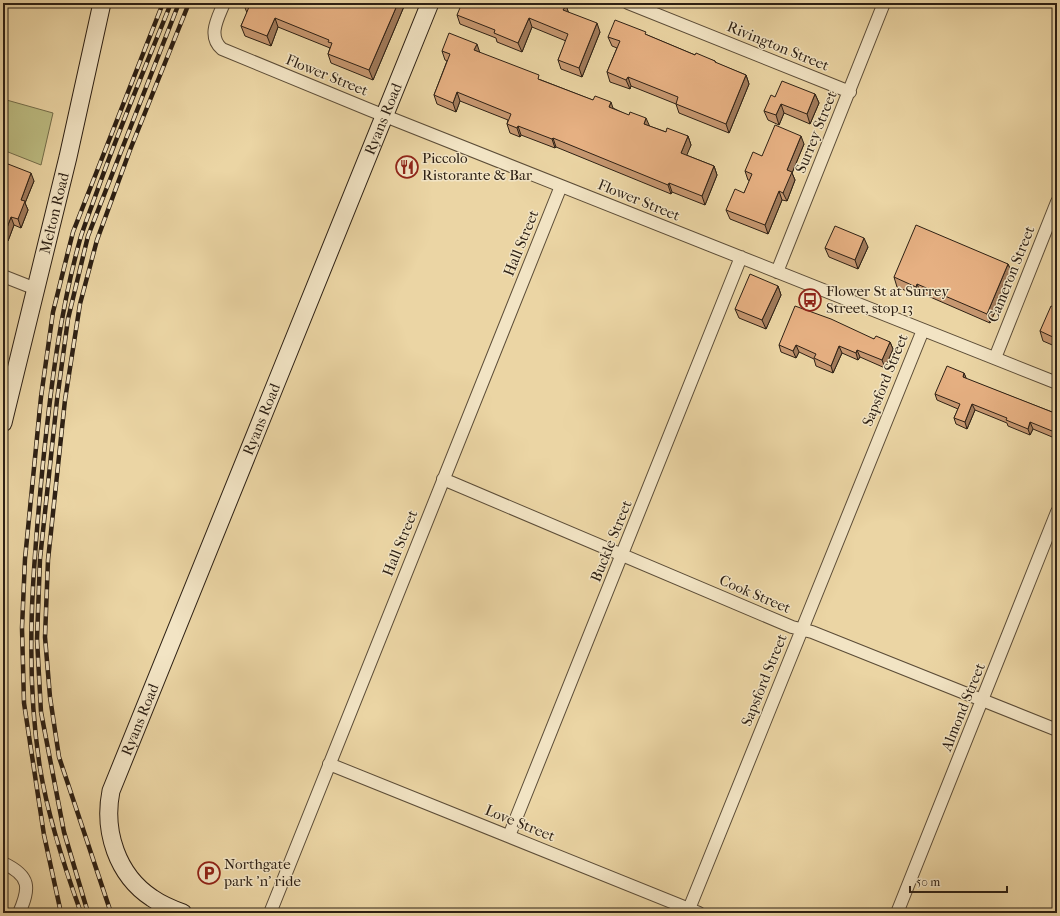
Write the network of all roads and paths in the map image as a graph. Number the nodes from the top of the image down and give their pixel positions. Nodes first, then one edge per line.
1 (102, 3) edge
2 (224, 3) edge
3 (430, 3) edge
4 (628, 3) edge
5 (884, 3) edge
6 (850, 92) junction
7 (385, 116) junction
8 (561, 186) junction
9 (1057, 202) edge
10 (741, 258) junction
11 (777, 272) junction
12 (3, 276) edge
13 (36, 289) junction
14 (923, 330) junction
15 (995, 358) junction
16 (1057, 383) edge
17 (3, 423) edge
18 (443, 480) junction
19 (1057, 512) edge
20 (622, 554) junction
21 (802, 630) junction
22 (983, 700) junction
23 (1057, 730) edge
24 (329, 764) junction
25 (509, 836) junction
26 (3, 863) edge
27 (694, 911) edge
28 (19, 913) edge
29 (182, 913) edge
30 (270, 913) edge
31 (897, 913) edge

1 - 13 street, Melton Road
2 - 7 street, Flower Street
3 - 7 street, Ryans Road
4 - 6 street, Rivington Street
5 - 6 street, Surrey Street
6 - 11 street, Surrey Street
7 - 8 street, Flower Street
7 - 29 street, Ryans Road
8 - 10 street, Flower Street
8 - 18 street, Hall Street
9 - 15 street, Cameron Street
10 - 11 street, Flower Street
10 - 20 street, Buckle Street
11 - 14 street, Flower Street
12 - 13 street
13 - 17 street, Melton Road
14 - 15 street, Flower Street
14 - 21 street, Sapsford Street
15 - 16 street, Flower Street
18 - 20 street, Cook Street
18 - 24 street, Hall Street
19 - 22 street, Almond Street
20 - 21 street, Cook Street
20 - 25 street, Buckle Street
21 - 22 street, Cook Street
21 - 27 street, Sapsford Street
22 - 23 street, Cook Street
22 - 31 street, Almond Street
24 - 25 street, Love Street
24 - 30 street, Hall Street
25 - 27 street, Love Street
26 - 28 street

